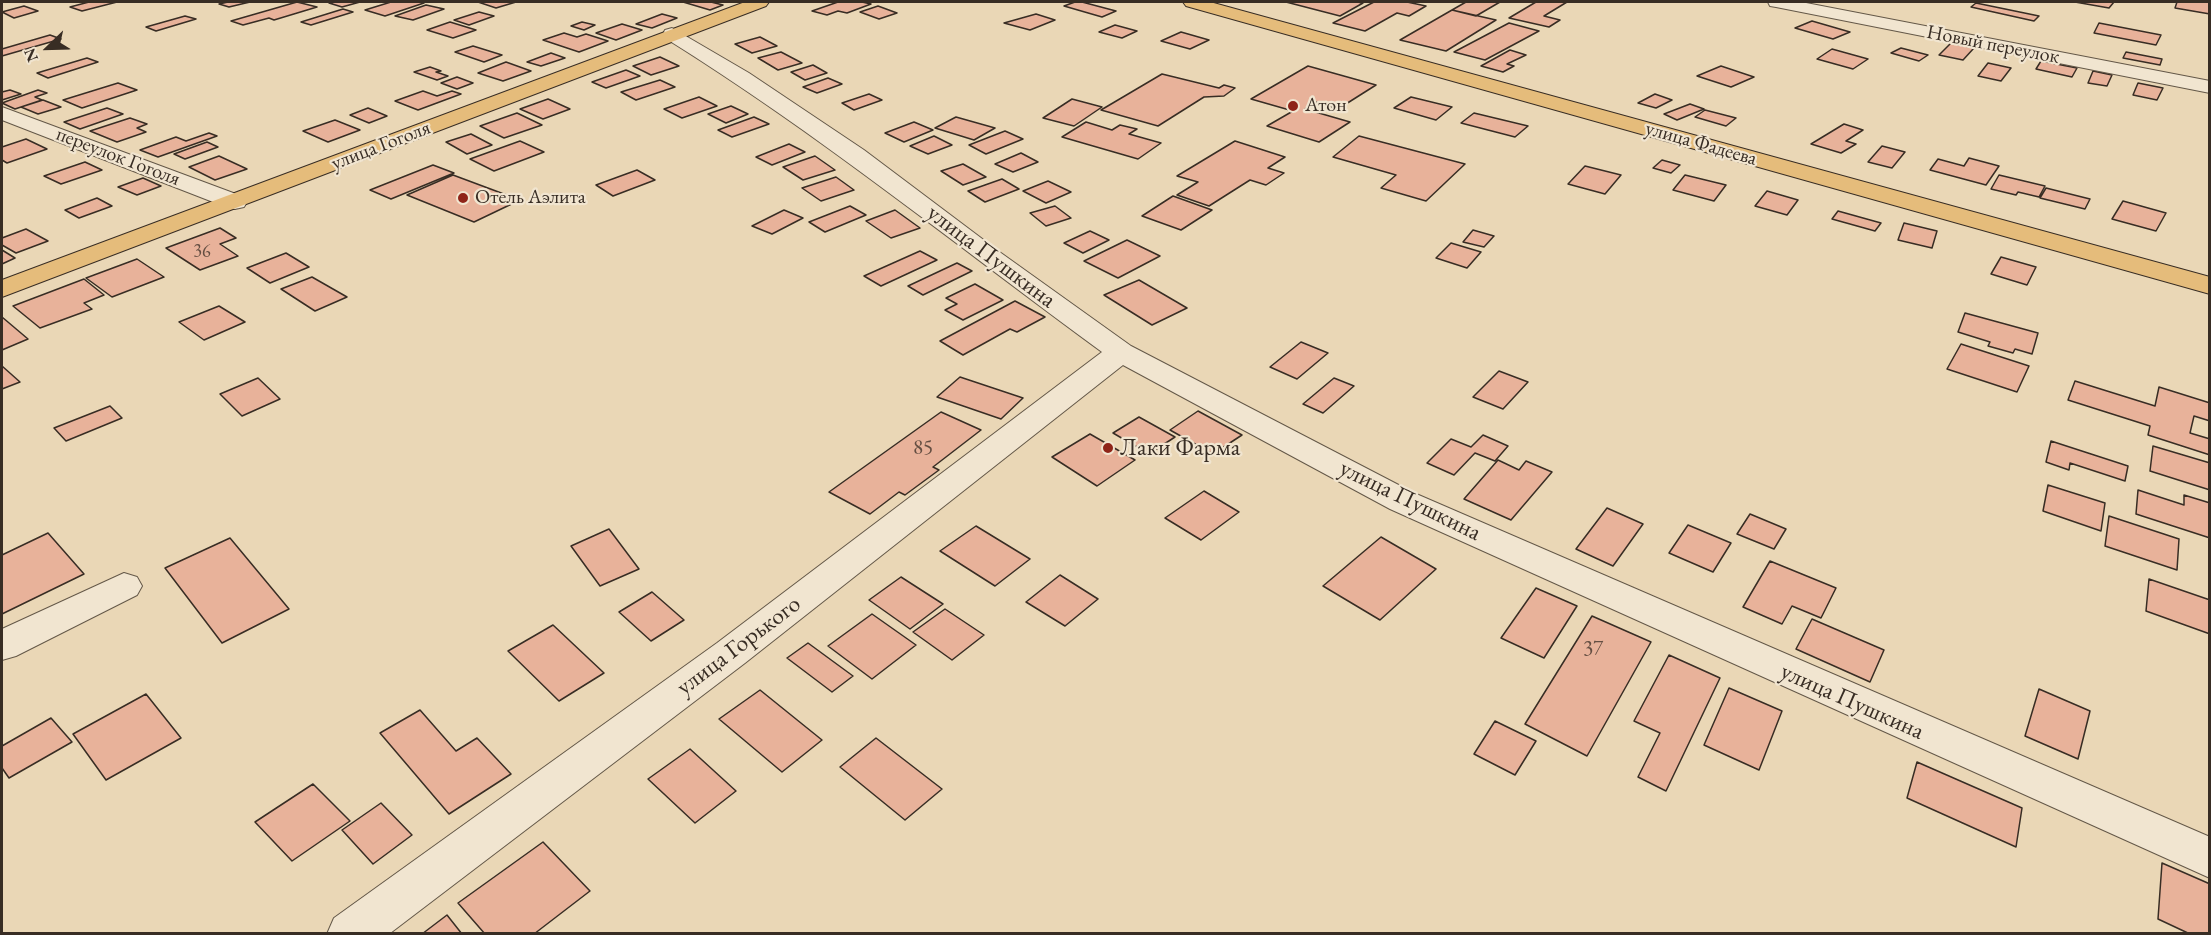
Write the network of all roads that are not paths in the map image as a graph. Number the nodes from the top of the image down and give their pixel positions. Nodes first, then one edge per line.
1 (760, 2) edge
2 (1192, 2) edge
3 (1776, 2) edge
4 (672, 34) junction
5 (2210, 87) edge
6 (2, 113) edge
7 (235, 202) junction
8 (2210, 286) edge
9 (2, 289) edge
10 (1121, 352) junction
11 (124, 586) dead end
12 (2, 646) edge
13 (2210, 858) edge
14 (351, 933) edge

1 - 4 main road, улица Гоголя
2 - 8 main road, улица Фадеева
3 - 5 street, Новый переулок
4 - 7 main road, улица Гоголя
4 - 10 street, улица Пушкина
6 - 7 street, переулок Гоголя
7 - 9 main road, улица Гоголя
10 - 13 street, улица Пушкина
10 - 14 street, улица Горького
11 - 12 street

